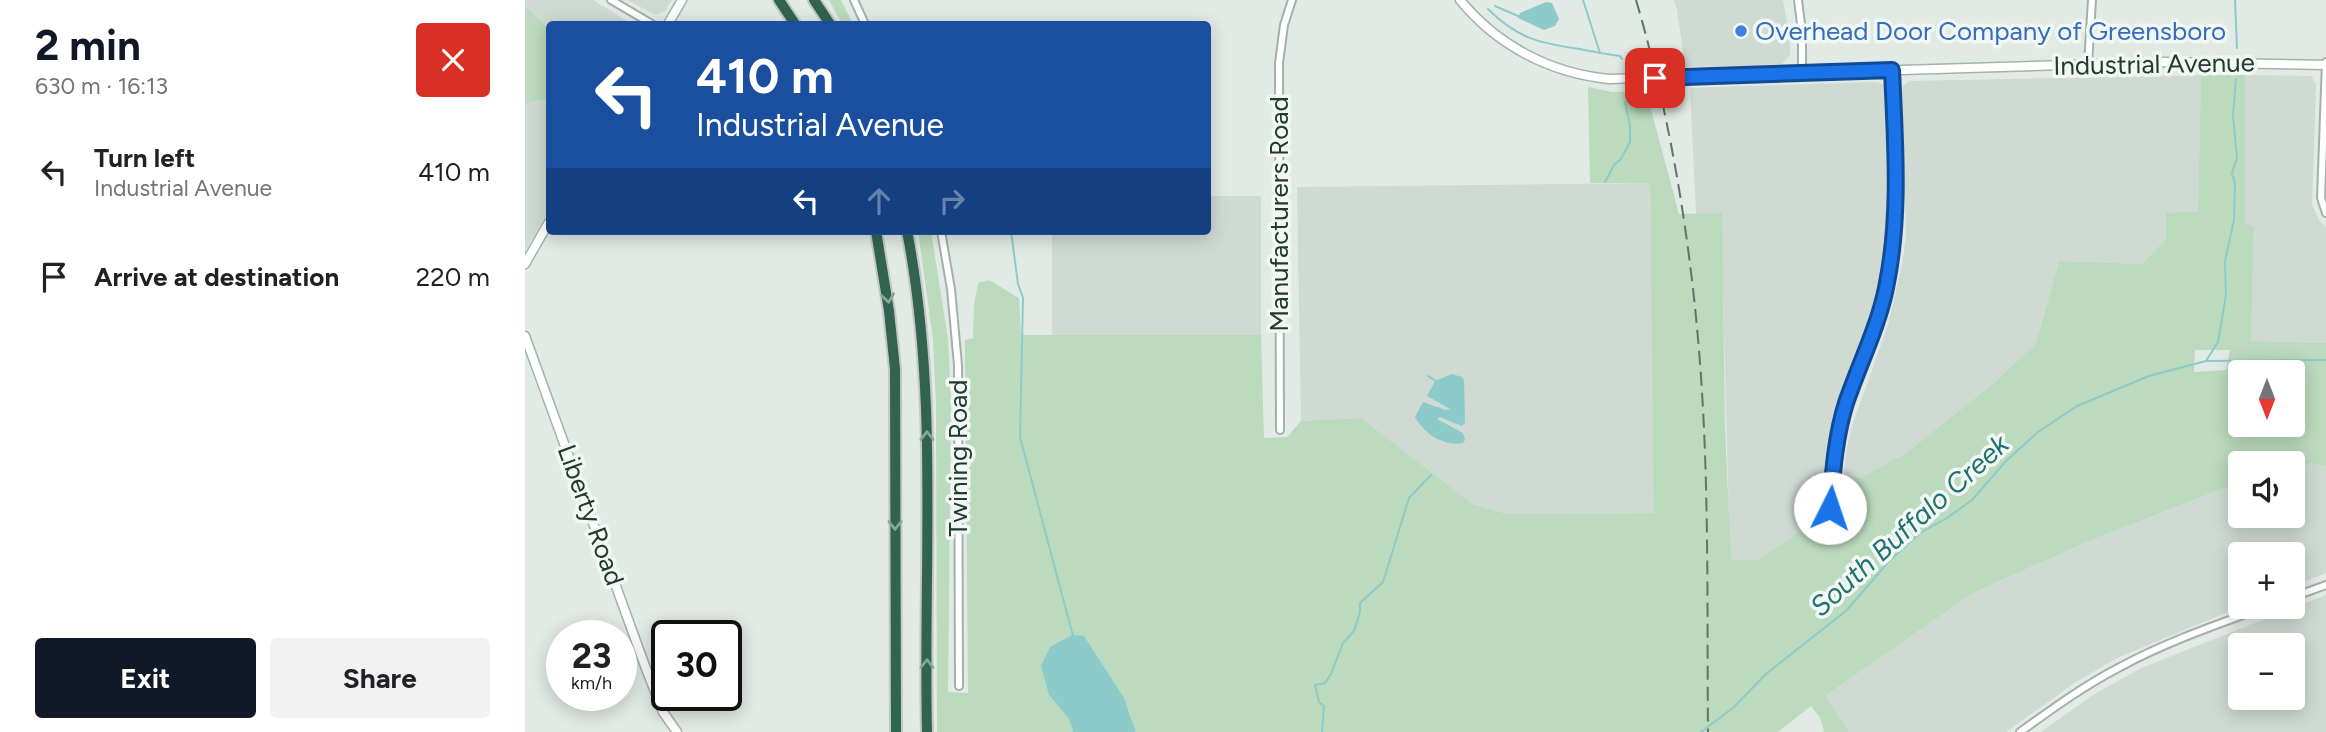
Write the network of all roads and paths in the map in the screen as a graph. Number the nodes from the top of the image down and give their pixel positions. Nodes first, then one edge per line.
1 (611, 0) edge
2 (683, 0) edge
3 (779, 0) edge
4 (814, 0) edge
5 (853, 0) edge
6 (1292, 0) edge
7 (1460, 0) edge
8 (1798, 0) edge
9 (2092, 0) edge
10 (647, 21) edge
11 (670, 21) edge
12 (793, 21) edge
13 (827, 21) edge
14 (864, 21) edge
15 (2326, 63) edge
16 (2088, 64) junction
17 (1892, 70) junction
18 (1802, 73) junction
19 (2326, 213) edge
20 (546, 227) edge
21 (877, 235) edge
22 (909, 235) edge
23 (942, 235) edge
24 (525, 264) edge
25 (525, 335) edge
26 (1280, 430) dead end
27 (1830, 508) dead end
28 (2326, 585) edge
29 (2305, 593) edge
30 (2233, 619) edge
31 (959, 686) dead end
32 (677, 732) edge
33 (896, 732) edge
34 (927, 732) edge
35 (2020, 732) edge

1 - 10 street
2 - 11 main road
3 - 12 highway
4 - 13 highway
5 - 14 street
6 - 26 street, Manufacturers Road
7 - 18 main road, Industrial Avenue
8 - 18 street
9 - 16 street
15 - 16 main road, Industrial Avenue
15 - 19 street
16 - 17 main road, Industrial Avenue
17 - 18 main road, Industrial Avenue
17 - 27 street
20 - 24 main road
21 -> 33 highway
34 -> 22 highway
23 - 31 street, Twining Road
25 - 32 main road, Liberty Road
28 - 29 street
30 - 35 street

